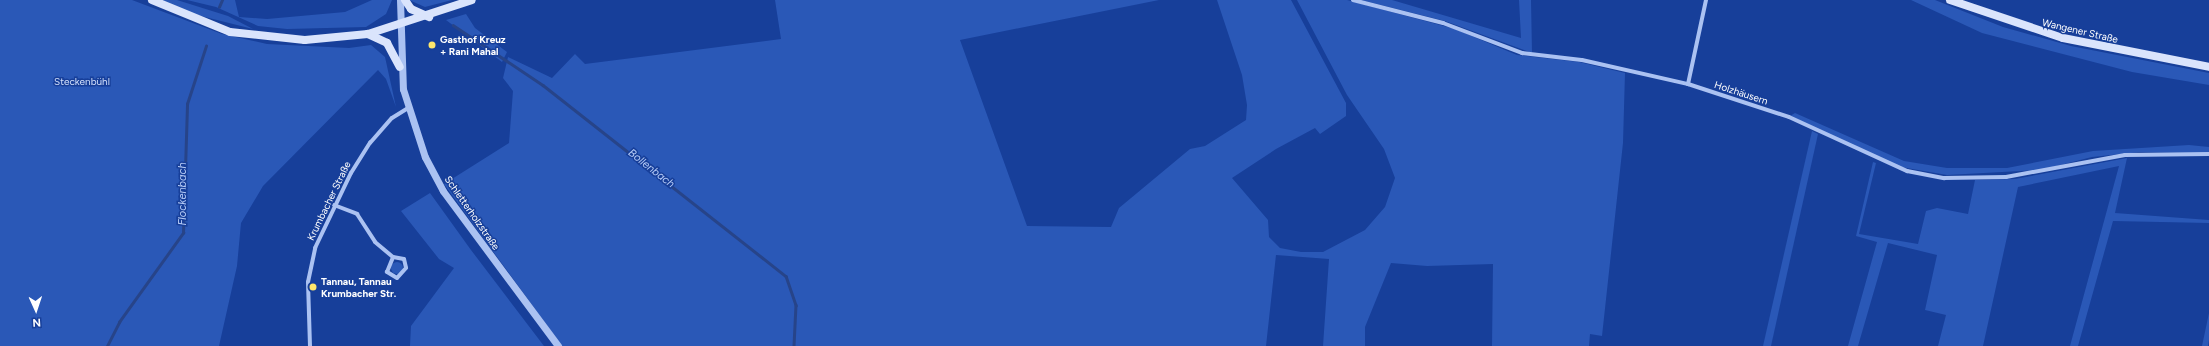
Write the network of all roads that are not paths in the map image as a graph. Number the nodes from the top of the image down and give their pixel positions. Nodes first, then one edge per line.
1 (152, 0) edge
2 (400, 0) edge
3 (405, 0) edge
4 (472, 0) edge
5 (1353, 0) edge
6 (1706, 0) edge
7 (1950, 0) edge
8 (429, 17) junction
9 (398, 26) junction
10 (368, 34) junction
11 (400, 66) junction
12 (2209, 67) edge
13 (1688, 84) junction
14 (408, 108) junction
15 (2209, 154) edge
16 (334, 205) junction
17 (393, 257) junction
18 (310, 346) edge
19 (558, 346) edge

1 - 10 main road
2 - 9 street, Schletterholzstraße
3 - 8 main road
4 - 8 main road
5 - 13 street, Holzhäusern
6 - 13 street
7 - 12 main road, Wangener Straße
8 - 9 main road
9 - 10 main road
9 - 11 street, Schletterholzstraße
10 - 11 main road
11 - 14 street, Schletterholzstraße
13 - 15 street, Holzhäusern
14 - 16 street, Krumbacher Straße
14 - 19 street, Schletterholzstraße
16 - 17 street
16 - 18 street, Krumbacher Straße
17 - 17 street

